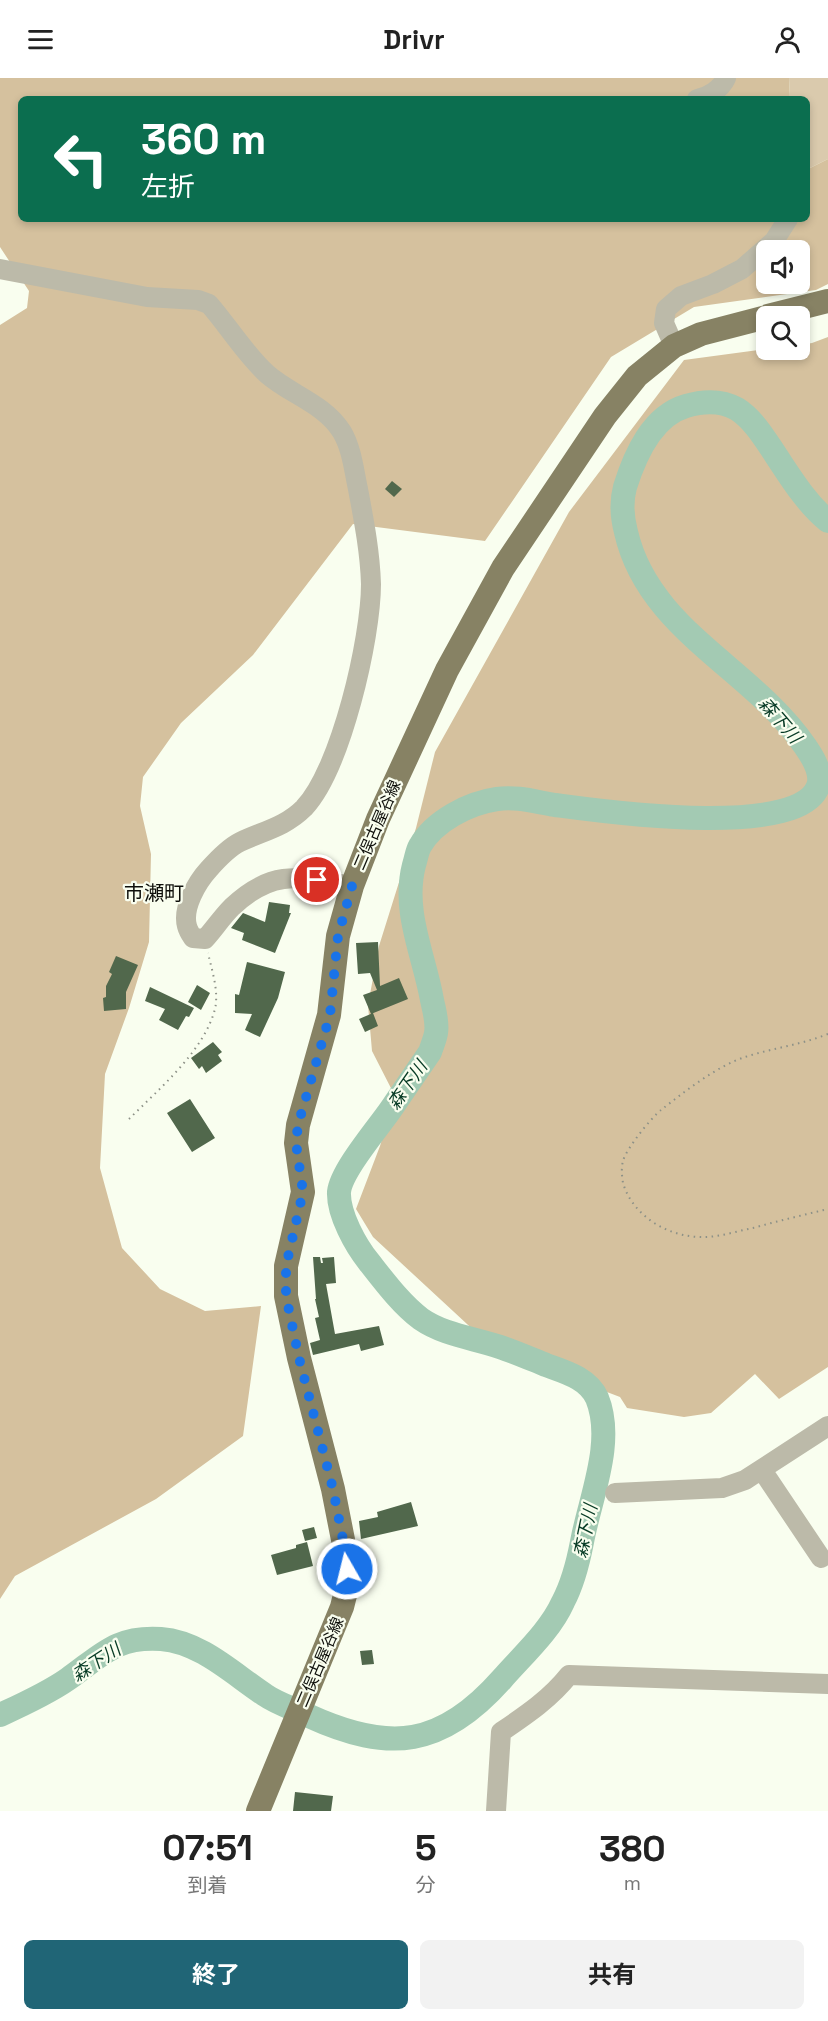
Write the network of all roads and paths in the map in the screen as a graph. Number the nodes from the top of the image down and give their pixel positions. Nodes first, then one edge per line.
1 (726, 78) edge
2 (707, 96) edge
3 (786, 222) edge
4 (0, 269) edge
5 (828, 301) edge
6 (809, 306) edge
7 (756, 320) edge
8 (674, 346) junction
9 (352, 886) junction
10 (205, 939) junction
11 (828, 1034) edge
12 (129, 1119) dead end
13 (828, 1209) edge
14 (828, 1426) edge
15 (762, 1470) junction
16 (615, 1493) dead end
17 (826, 1557) edge
18 (828, 1684) edge
19 (258, 1811) edge
20 (496, 1811) edge

1 - 2 street
3 - 8 street
4 - 10 street
5 - 6 main road, 二俣古屋谷線
7 - 8 main road, 二俣古屋谷線
8 - 9 main road, 二俣古屋谷線
9 - 10 street
9 - 19 main road, 二俣古屋谷線
10 - 12 path
11 - 13 path
14 - 15 street
15 - 16 street
15 - 17 street
18 - 20 street

